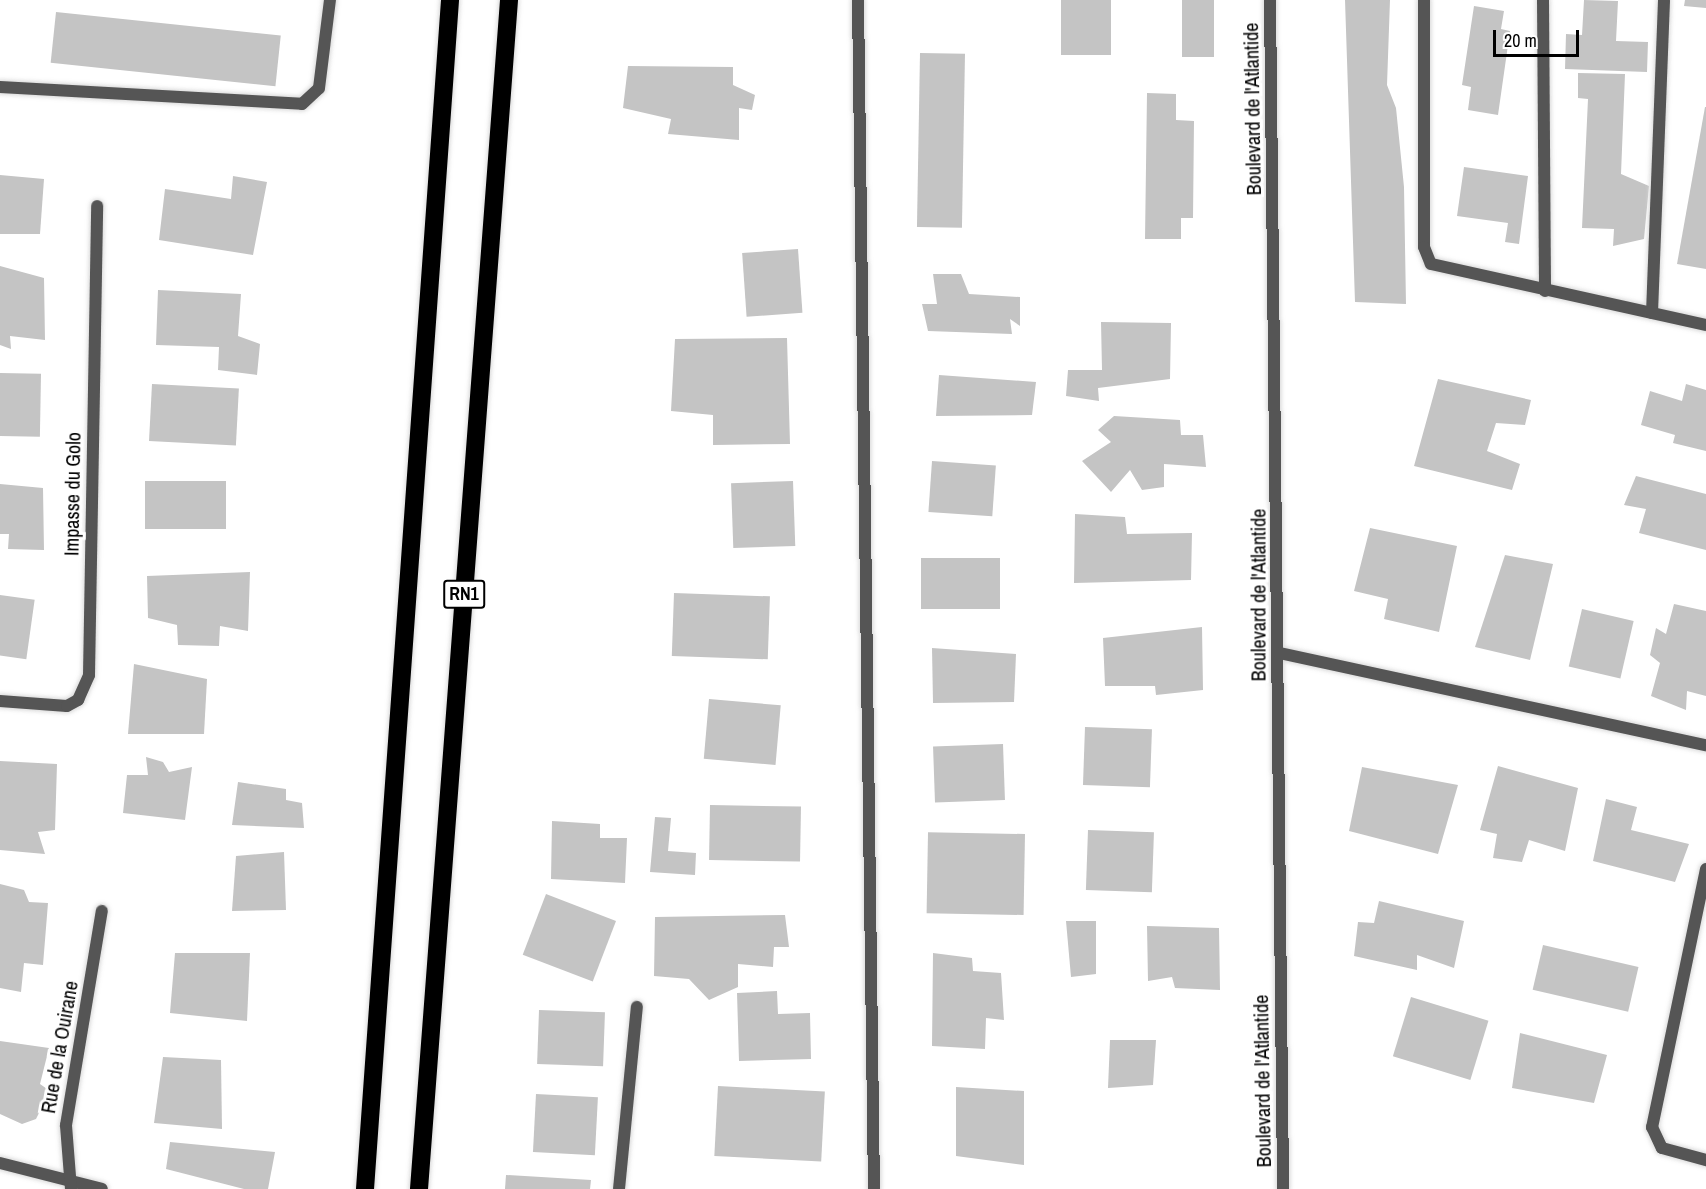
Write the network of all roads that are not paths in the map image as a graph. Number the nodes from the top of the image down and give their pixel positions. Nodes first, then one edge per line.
1 (330, 0) edge
2 (450, 0) edge
3 (510, 0) edge
4 (858, 0) edge
5 (1270, 0) edge
6 (1424, 0) edge
7 (1543, 0) edge
8 (1664, 0) edge
9 (0, 87) edge
10 (97, 206) dead end
11 (1545, 291) junction
12 (1652, 313) junction
13 (1706, 325) edge
14 (1279, 653) junction
15 (0, 701) edge
16 (1706, 746) edge
17 (1706, 869) edge
18 (102, 911) dead end
19 (637, 1007) dead end
20 (1706, 1160) edge
21 (0, 1162) edge
22 (69, 1185) edge
23 (102, 1189) edge
24 (365, 1189) edge
25 (419, 1189) edge
26 (619, 1189) edge
27 (873, 1189) edge
28 (1283, 1189) edge

1 - 9 street
2 - 24 highway
3 - 25 highway, RN1
4 - 27 street
5 - 14 street, Boulevard de l'Atlantide
6 - 11 street
7 - 11 street
8 - 12 street
10 - 15 street, Impasse du Golo
11 - 12 street
12 - 13 street
14 - 16 street
14 - 28 street, Boulevard de l'Atlantide
17 - 20 street
18 - 22 street, Rue de la Ouirane
19 - 26 street
21 - 22 street
22 - 23 street

